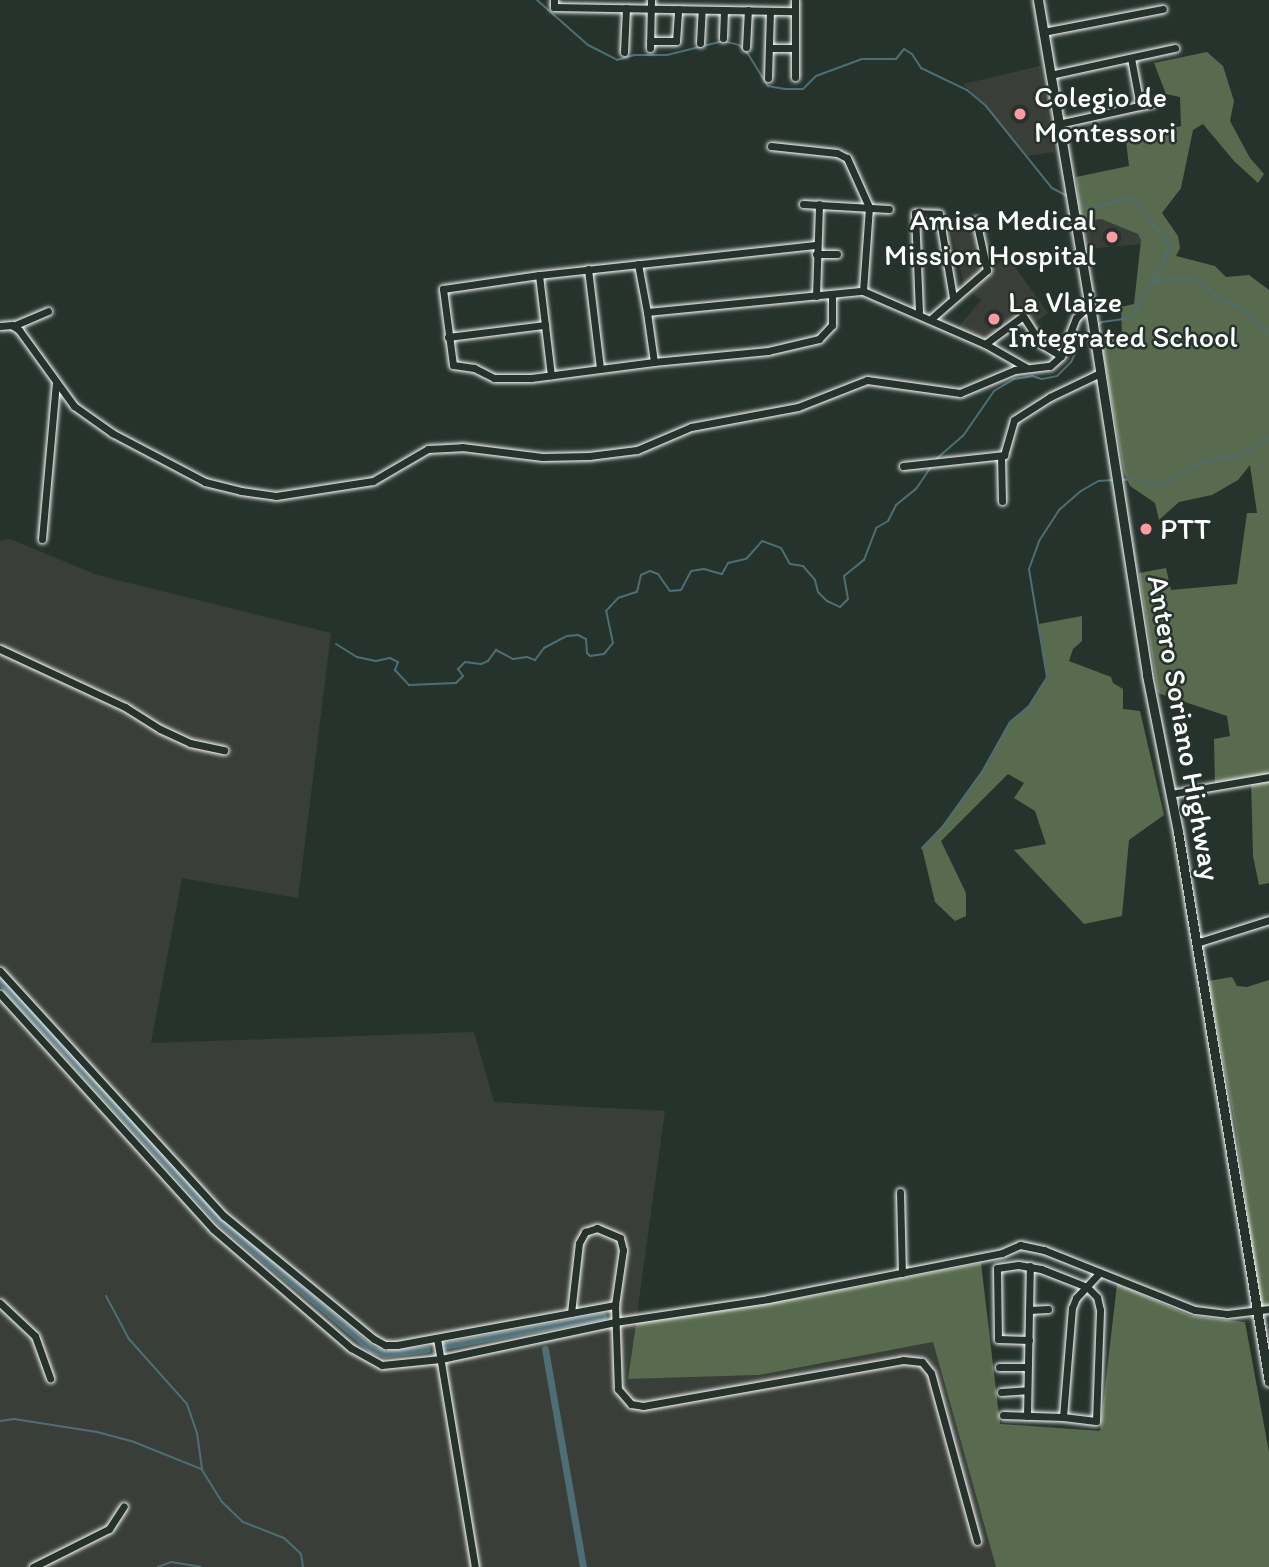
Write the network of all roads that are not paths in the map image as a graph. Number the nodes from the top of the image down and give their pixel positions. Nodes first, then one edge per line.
1 (554, 0) edge
2 (795, 0) edge
3 (1038, 0) edge
4 (577, 4) edge
5 (600, 4) edge
6 (651, 4) edge
7 (623, 6) edge
8 (677, 9) junction
9 (1163, 9) dead end
10 (702, 10) junction
11 (724, 10) junction
12 (748, 10) junction
13 (770, 10) junction
14 (795, 11) junction
15 (1043, 33) junction
16 (723, 38) dead end
17 (700, 43) dead end
18 (746, 47) dead end
19 (770, 48) junction
20 (795, 48) junction
21 (1175, 48) dead end
22 (624, 52) dead end
23 (1131, 58) junction
24 (1050, 75) junction
25 (794, 77) dead end
26 (768, 78) dead end
27 (1153, 103) dead end
28 (1140, 106) junction
29 (1058, 124) junction
30 (771, 146) dead end
31 (803, 204) dead end
32 (819, 204) junction
33 (869, 207) junction
34 (889, 209) dead end
35 (976, 220) dead end
36 (816, 250) junction
37 (837, 254) dead end
38 (638, 264) junction
39 (588, 269) junction
40 (540, 275) junction
41 (863, 290) junction
42 (832, 295) junction
43 (816, 296) junction
44 (953, 298) junction
45 (1090, 304) junction
46 (48, 311) dead end
47 (647, 312) junction
48 (919, 312) junction
49 (932, 318) junction
50 (545, 325) junction
51 (0, 326) edge
52 (13, 326) junction
53 (448, 337) junction
54 (985, 344) junction
55 (1061, 356) junction
56 (654, 362) junction
57 (600, 368) junction
58 (1027, 368) junction
59 (1100, 373) junction
60 (551, 375) junction
61 (56, 382) junction
62 (1001, 456) junction
63 (903, 466) dead end
64 (1002, 501) dead end
65 (42, 539) dead end
66 (0, 649) edge
67 (224, 750) dead end
68 (1269, 777) edge
69 (1170, 794) junction
70 (1269, 920) edge
71 (1196, 943) junction
72 (0, 971) edge
73 (0, 994) edge
74 (121, 1102) junction
75 (109, 1114) junction
76 (900, 1192) dead end
77 (1030, 1266) junction
78 (1100, 1272) junction
79 (902, 1273) junction
80 (1087, 1287) junction
81 (0, 1303) edge
82 (615, 1305) junction
83 (1048, 1309) dead end
84 (1269, 1309) edge
85 (1029, 1310) junction
86 (1257, 1310) junction
87 (570, 1313) junction
88 (615, 1322) junction
89 (437, 1338) junction
90 (1029, 1340) junction
91 (441, 1359) junction
92 (999, 1367) dead end
93 (1027, 1367) junction
94 (50, 1378) dead end
95 (1269, 1382) edge
96 (1027, 1390) junction
97 (1002, 1392) dead end
98 (1003, 1415) dead end
99 (1027, 1416) junction
100 (1063, 1417) junction
101 (124, 1506) dead end
102 (977, 1541) dead end
103 (33, 1567) edge
104 (475, 1567) edge

1 - 4 street
2 - 14 street
3 - 15 main road, Antero Soriano Highway
4 - 5 street
5 - 7 street
6 - 7 street
6 - 8 street
6 - 8 street
7 - 22 street
8 - 10 street
9 - 15 street
10 - 11 street
10 - 17 street
11 - 12 street
11 - 16 street
12 - 13 street
12 - 18 street
13 - 14 street
13 - 19 street
14 - 20 street
15 - 24 main road, Antero Soriano Highway
19 - 20 street
19 - 26 street
20 - 25 street
21 - 23 street
23 - 24 street
23 - 28 street
24 - 29 main road, Antero Soriano Highway
27 - 28 street
28 - 29 street
29 - 45 main road, Antero Soriano Highway
30 - 33 street
31 - 32 street
32 - 33 street
32 - 36 street
33 - 34 street
33 - 41 street
35 - 44 street
36 - 37 street
36 - 38 street
36 - 43 street
38 - 39 street
38 - 47 street
39 - 40 street
39 - 57 street
40 - 50 street
40 - 53 street
41 - 42 street
41 - 48 street
42 - 43 street
42 - 56 street
43 - 47 street
44 - 48 street
44 - 49 street
45 - 55 street
45 - 59 main road, Antero Soriano Highway
46 - 52 street
47 - 56 street
48 - 49 street
49 - 54 street
50 - 53 street
50 - 60 street
51 - 52 street
52 - 61 street
53 - 60 street
54 - 55 street
54 - 58 street
55 - 58 street
56 - 57 street
57 - 60 street
58 - 61 street
59 - 62 street
59 - 69 main road, Antero Soriano Highway
61 - 65 street
62 - 63 street
62 - 64 street
66 - 67 street
68 - 69 street
69 - 71 main road, Antero Soriano Highway
70 - 71 street
71 - 86 main road, Antero Soriano Highway
72 - 74 street
73 - 75 street
74 - 75 street
74 - 89 street
75 - 91 street
76 - 79 street
77 - 80 street
77 - 85 street
77 - 90 street
78 - 79 street
78 - 80 street
78 - 86 street
79 - 88 street
80 - 100 street
80 - 100 street
81 - 94 street
82 - 87 street
82 - 87 street
82 - 88 street
83 - 85 street
84 - 86 street
85 - 90 street
86 - 95 main road, Antero Soriano Highway
87 - 89 street
88 - 91 street
88 - 102 street
89 - 91 street
90 - 93 street
91 - 104 street
92 - 93 street
93 - 96 street
96 - 97 street
96 - 99 street
98 - 99 street
99 - 100 street
101 - 103 street

